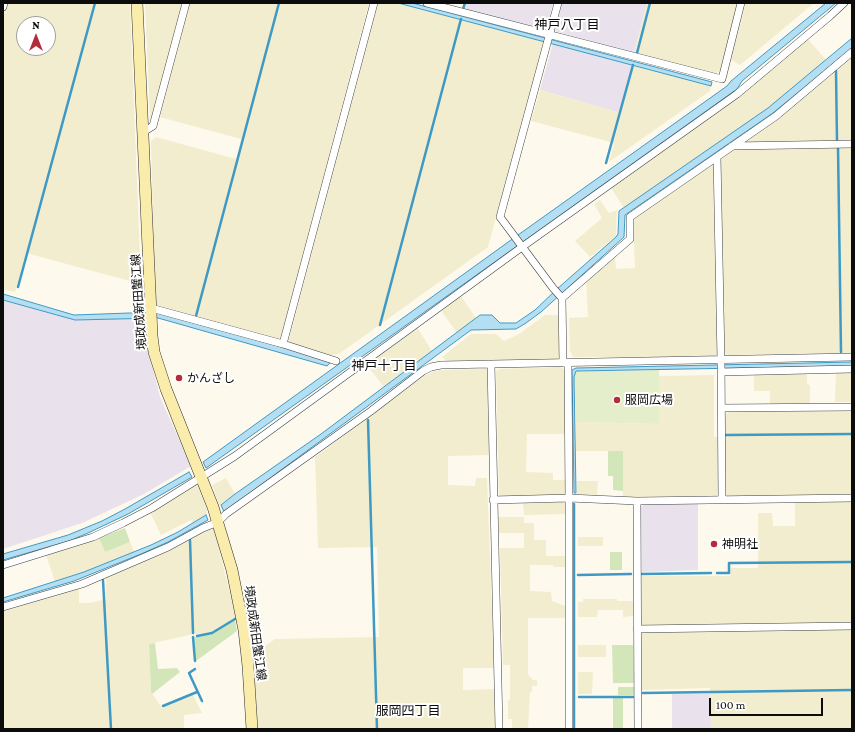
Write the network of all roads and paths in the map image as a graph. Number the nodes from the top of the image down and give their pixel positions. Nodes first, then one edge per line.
1 (4, 3) edge
2 (137, 3) edge
3 (186, 3) edge
4 (374, 3) edge
5 (427, 3) edge
6 (558, 3) edge
7 (741, 3) edge
8 (844, 3) edge
9 (3, 7) edge
10 (549, 38) junction
11 (852, 52) edge
12 (143, 132) junction
13 (852, 144) edge
14 (733, 146) junction
15 (716, 157) junction
16 (521, 246) junction
17 (561, 297) junction
18 (151, 308) junction
19 (283, 344) junction
20 (852, 357) edge
21 (721, 360) junction
22 (336, 361) dead end
23 (566, 363) junction
24 (491, 365) junction
25 (852, 369) edge
26 (721, 372) junction
27 (852, 407) edge
28 (721, 408) junction
29 (201, 476) junction
30 (569, 498) junction
31 (852, 498) edge
32 (722, 499) junction
33 (493, 500) junction
34 (637, 501) junction
35 (218, 522) junction
36 (3, 565) edge
37 (3, 607) edge
38 (852, 626) edge
39 (638, 628) junction
40 (252, 729) edge
41 (499, 729) edge
42 (569, 729) edge
43 (638, 729) edge

1 - 9 street
2 - 12 main road, 境政成新田蟹江線
3 - 12 street
4 - 19 street
5 - 10 street
6 - 10 street
7 - 10 street
8 - 16 street
10 - 16 street
11 - 14 street
12 - 18 main road, 境政成新田蟹江線
13 - 14 street
14 - 15 street
15 - 17 street
15 - 21 street
16 - 17 street
16 - 29 street
17 - 23 street
18 - 19 street
18 - 29 main road, 境政成新田蟹江線
19 - 22 street
20 - 21 street
21 - 23 street
21 - 26 street
23 - 24 street
23 - 30 street
24 - 33 street
24 - 35 street
25 - 26 street
26 - 28 street
27 - 28 street
28 - 32 street
29 - 35 main road, 境政成新田蟹江線
29 - 36 street
30 - 33 street
30 - 34 street
30 - 42 street
31 - 32 street
32 - 34 street
33 - 41 street
34 - 39 street
35 - 37 street
35 - 40 main road, 境政成新田蟹江線
38 - 39 street
39 - 43 street

